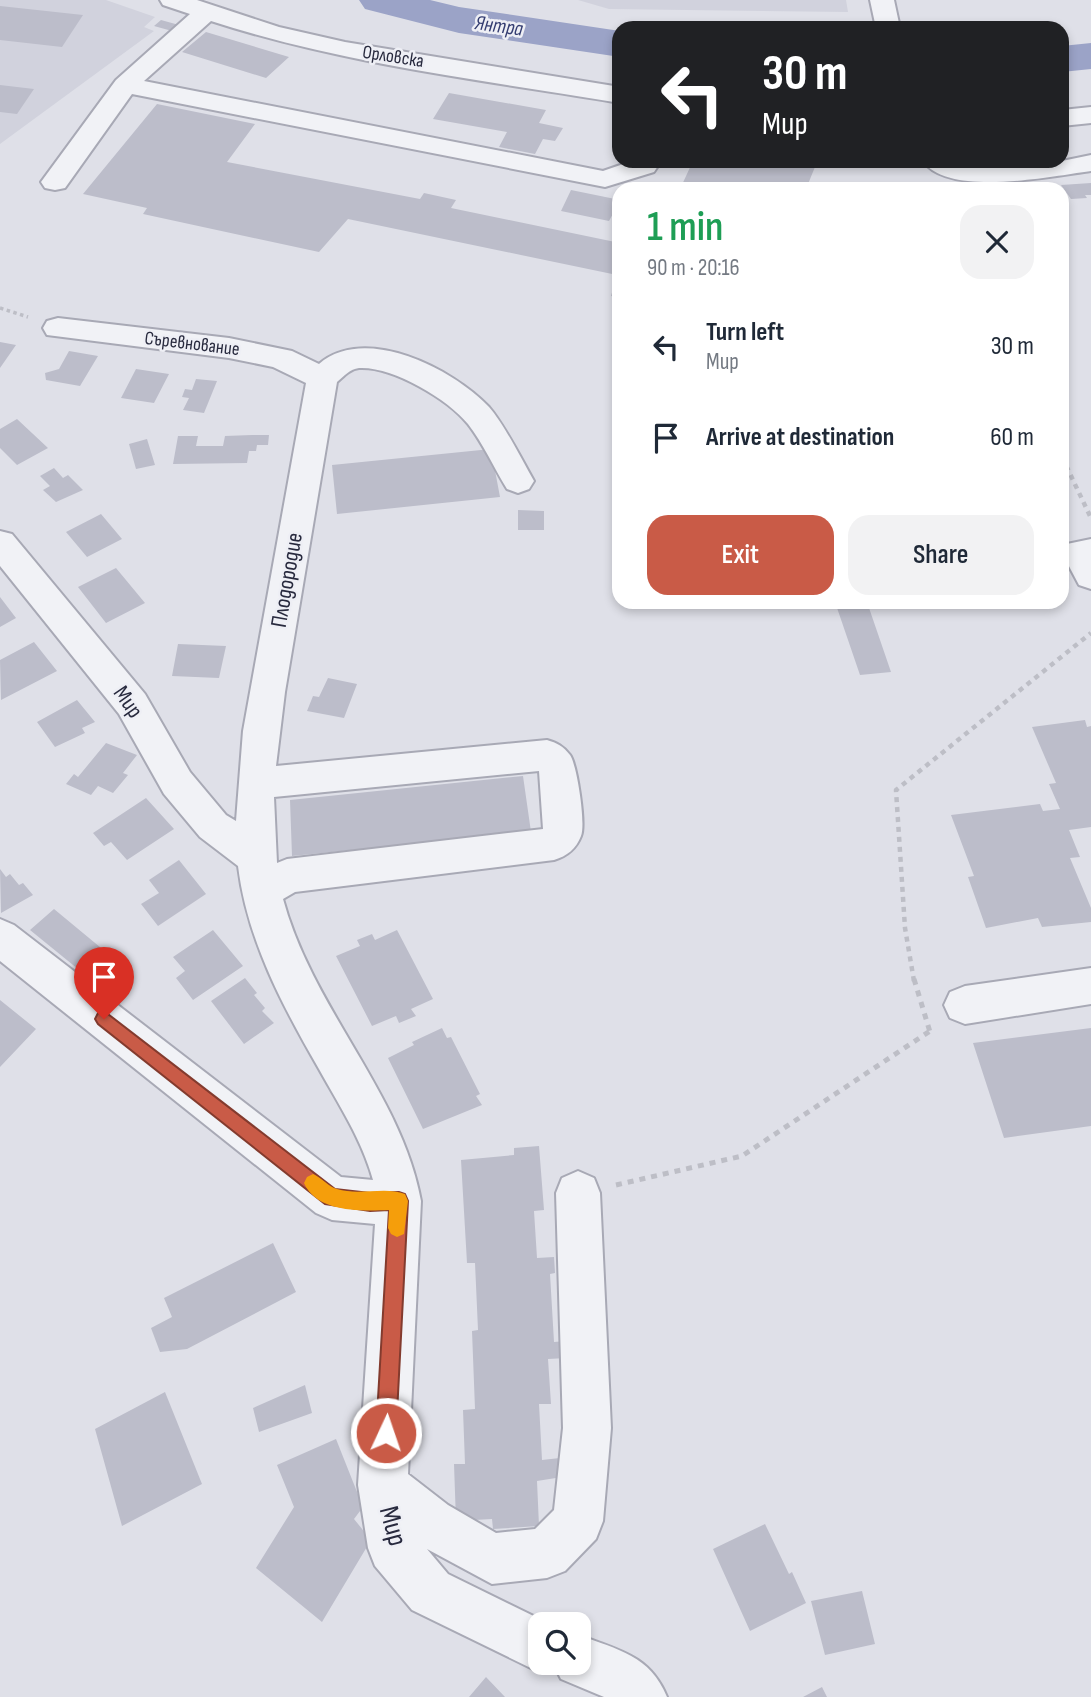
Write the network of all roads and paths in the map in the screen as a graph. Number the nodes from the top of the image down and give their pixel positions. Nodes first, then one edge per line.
1 (172, 0) edge
2 (882, 0) edge
3 (207, 12) junction
4 (886, 21) edge
5 (125, 85) junction
6 (612, 94) edge
7 (1091, 115) edge
8 (1069, 117) edge
9 (1091, 163) edge
10 (1069, 164) edge
11 (639, 168) edge
12 (946, 168) edge
13 (1000, 168) edge
14 (55, 182) dead end
15 (58, 328) dead end
16 (322, 378) junction
17 (1069, 472) edge
18 (518, 481) dead end
19 (1091, 518) edge
20 (0, 543) edge
21 (1091, 551) edge
22 (1091, 576) edge
23 (1091, 633) edge
24 (256, 783) junction
25 (258, 875) junction
26 (0, 937) edge
27 (1091, 986) edge
28 (965, 1005) dead end
29 (578, 1193) joint
30 (399, 1201) junction
31 (383, 1485) junction
32 (528, 1641) edge
33 (591, 1666) edge
34 (641, 1697) edge

1 - 3 street, Орловска
2 - 4 street
3 - 5 street
3 - 6 street, Орловска
5 - 11 street
5 - 14 street
7 - 8 street
9 - 10 street
12 - 13 street
15 - 16 street, Съревнование
16 - 18 street
16 - 24 street, Плодородие
17 - 19 path
20 - 25 street, Мир
21 - 22 street
23 - 29 path
24 - 25 street, Мир
24 - 25 street
25 - 30 street, Мир
26 - 30 street
27 - 28 street
29 - 31 street
30 - 31 street, Мир
31 - 32 street, Мир
33 - 34 street

